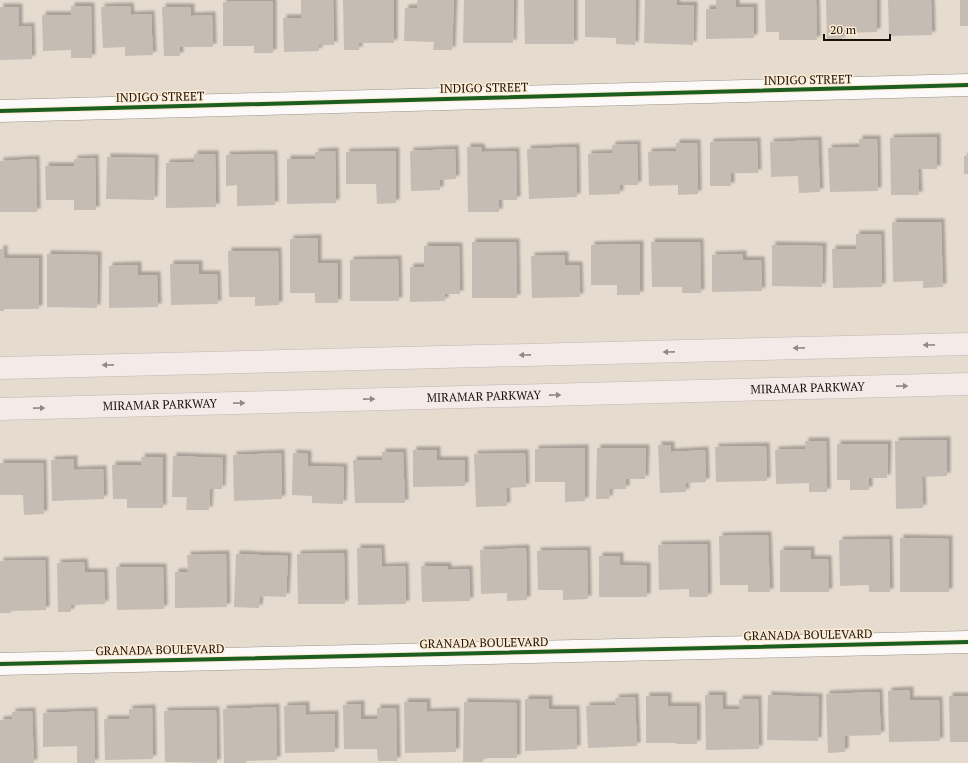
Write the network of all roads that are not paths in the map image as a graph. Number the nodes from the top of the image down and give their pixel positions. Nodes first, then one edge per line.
1 (968, 85) edge
2 (0, 111) edge
3 (968, 344) edge
4 (0, 368) edge
5 (968, 384) edge
6 (0, 409) edge
7 (968, 642) edge
8 (0, 664) edge

1 - 2 street, INDIGO STREET
3 -> 4 main road
6 -> 5 main road, MIRAMAR PARKWAY
7 - 8 street, GRANADA BOULEVARD

